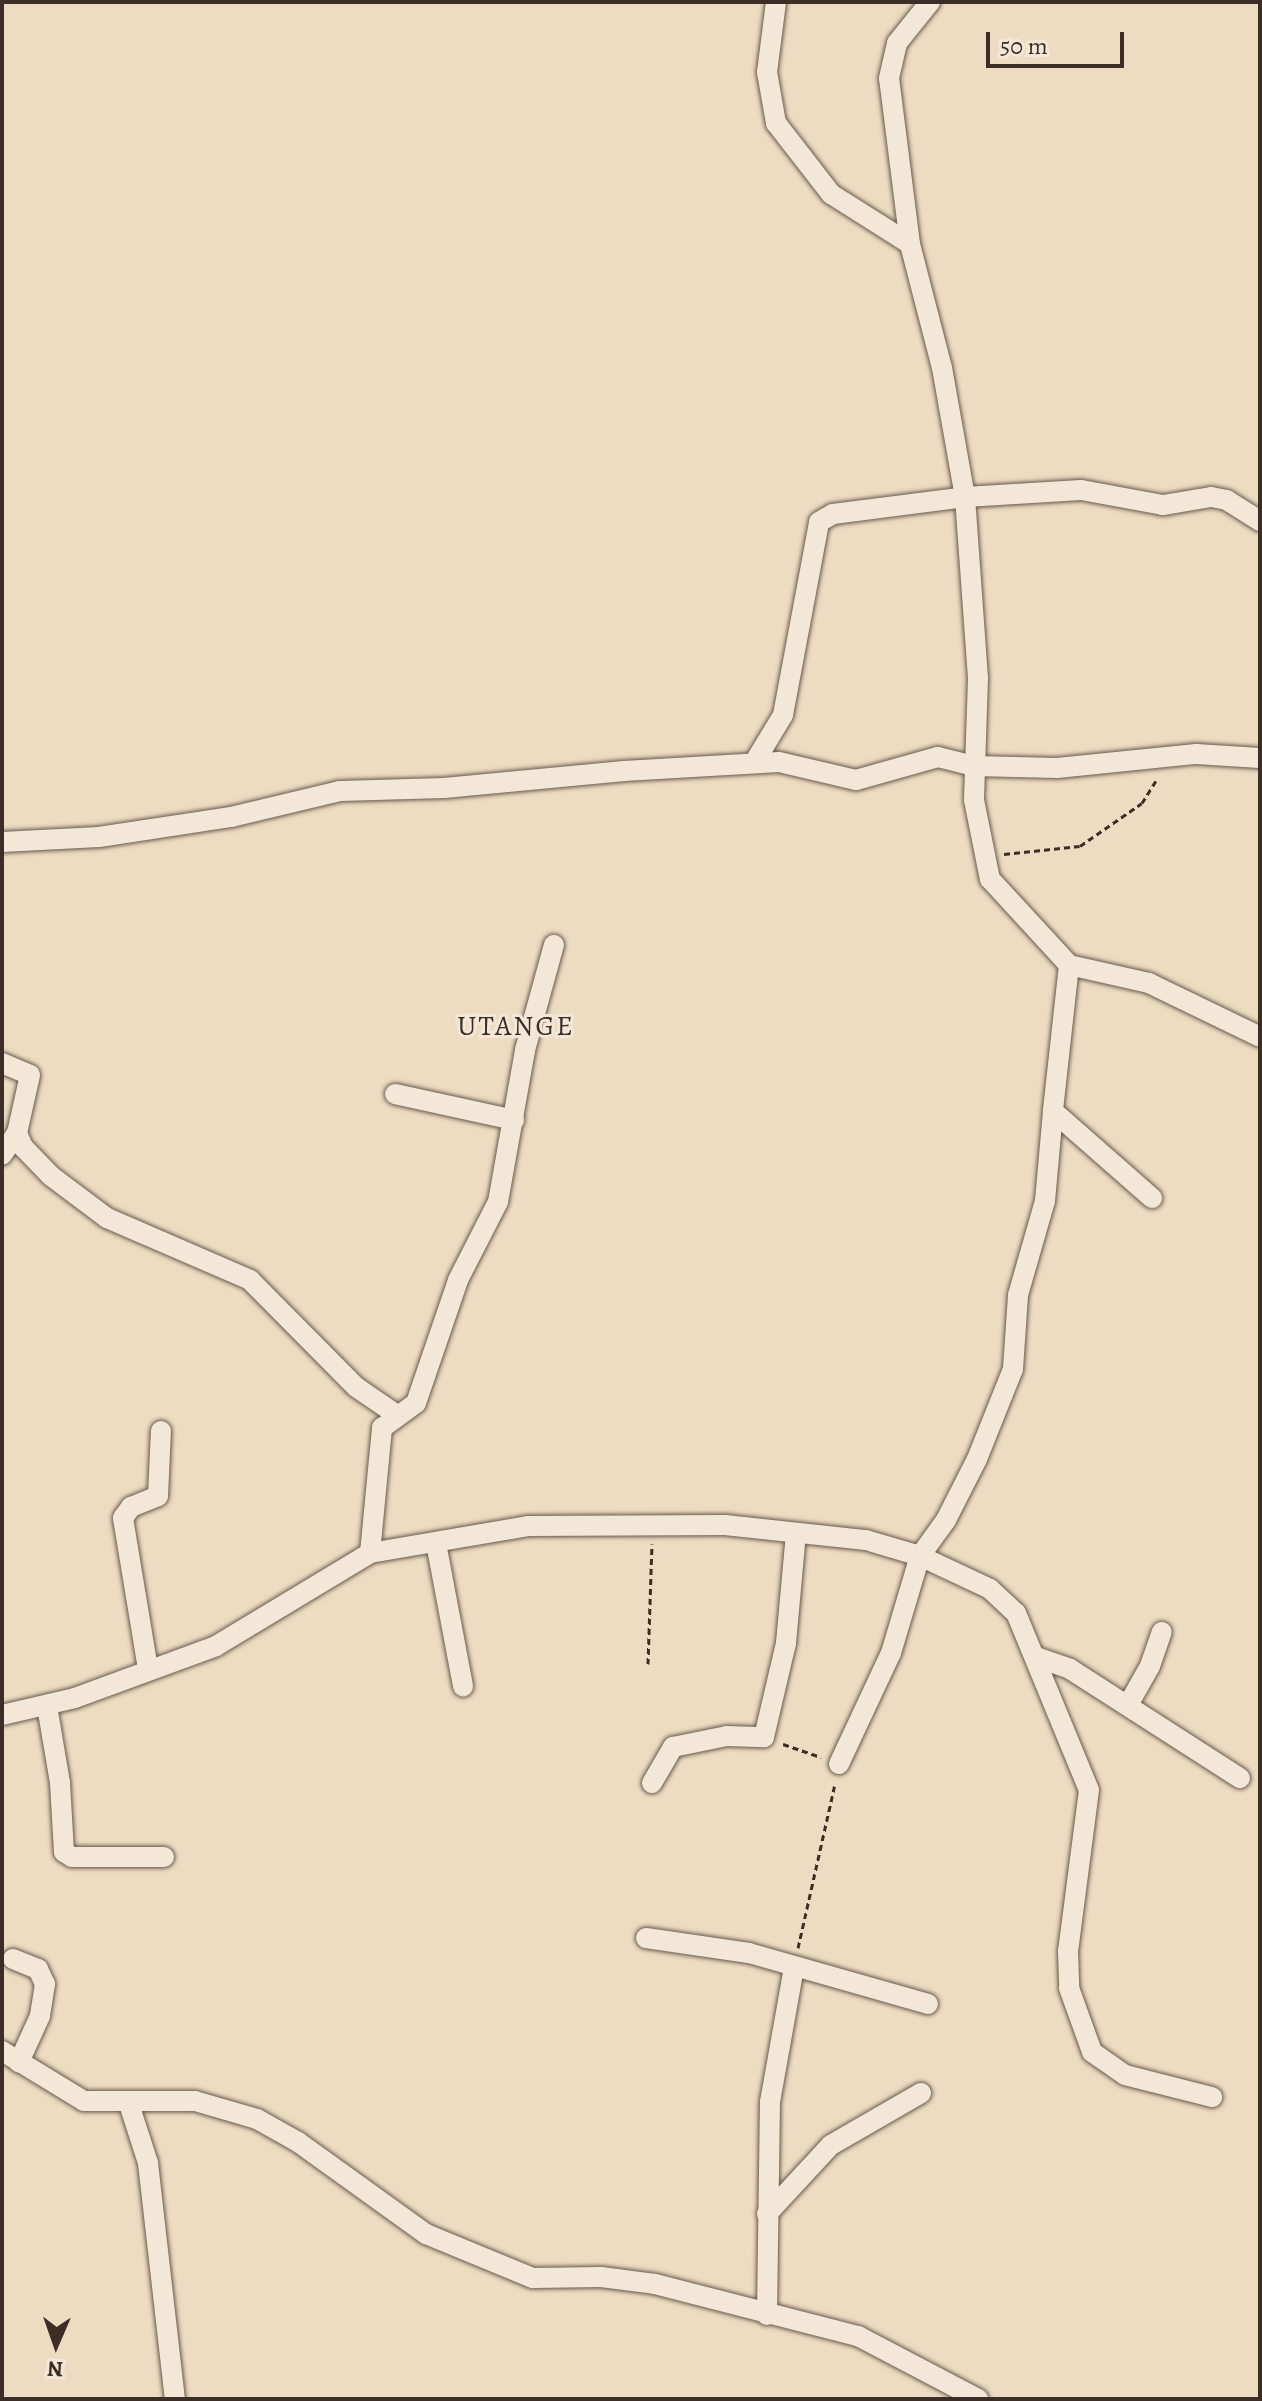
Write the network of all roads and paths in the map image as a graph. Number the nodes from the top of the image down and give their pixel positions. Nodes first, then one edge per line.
1 (776, 2) edge
2 (930, 2) edge
3 (910, 244) junction
4 (965, 497) junction
5 (1260, 521) edge
6 (1172, 755) junction
7 (1260, 758) edge
8 (754, 763) junction
9 (973, 766) junction
10 (2, 842) edge
11 (983, 856) junction
12 (554, 945) dead end
13 (1069, 965) junction
14 (1260, 1037) edge
15 (2, 1063) edge
16 (395, 1094) dead end
17 (1053, 1111) junction
18 (514, 1120) junction
19 (17, 1133) junction
20 (2, 1155) edge
21 (1152, 1198) dead end
22 (397, 1415) junction
23 (161, 1431) dead end
24 (653, 1525) junction
25 (796, 1533) junction
26 (436, 1543) junction
27 (370, 1553) junction
28 (920, 1556) junction
29 (1162, 1632) dead end
30 (1036, 1657) junction
31 (648, 1664) dead end
32 (148, 1669) junction
33 (463, 1686) dead end
34 (1128, 1705) junction
35 (47, 1706) junction
36 (2, 1715) edge
37 (764, 1737) junction
38 (839, 1764) junction
39 (1240, 1778) dead end
40 (652, 1783) dead end
41 (164, 1857) dead end
42 (646, 1938) dead end
43 (13, 1959) dead end
44 (794, 1967) junction
45 (928, 2004) dead end
46 (10, 2056) edge
47 (921, 2093) dead end
48 (1212, 2097) dead end
49 (129, 2104) junction
50 (767, 2214) junction
51 (767, 2315) junction
52 (175, 2399) edge
53 (978, 2399) edge

1 - 3 street
2 - 3 street
3 - 4 street
4 - 5 street
4 - 8 street
4 - 9 street
6 - 7 street
6 - 9 street
6 - 11 path
8 - 9 street
8 - 10 street
9 - 11 street
11 - 13 street
12 - 18 street
13 - 14 street
13 - 17 street
15 - 19 street
16 - 18 street
17 - 21 street
17 - 28 street
18 - 22 street
19 - 20 street
19 - 22 street
22 - 27 street
23 - 32 street
24 - 25 street
24 - 26 street
24 - 31 path
25 - 28 street
25 - 37 street
26 - 27 street
26 - 33 street
27 - 32 street
28 - 30 street
28 - 38 street
29 - 34 street
30 - 34 street
30 - 48 street
32 - 35 street
34 - 39 street
35 - 36 street
35 - 41 street
37 - 38 path
37 - 40 street
38 - 44 path
42 - 44 street
43 - 46 street
44 - 45 street
44 - 50 street
46 - 49 street
47 - 50 street
49 - 51 street
49 - 52 street
50 - 51 street
51 - 53 street

